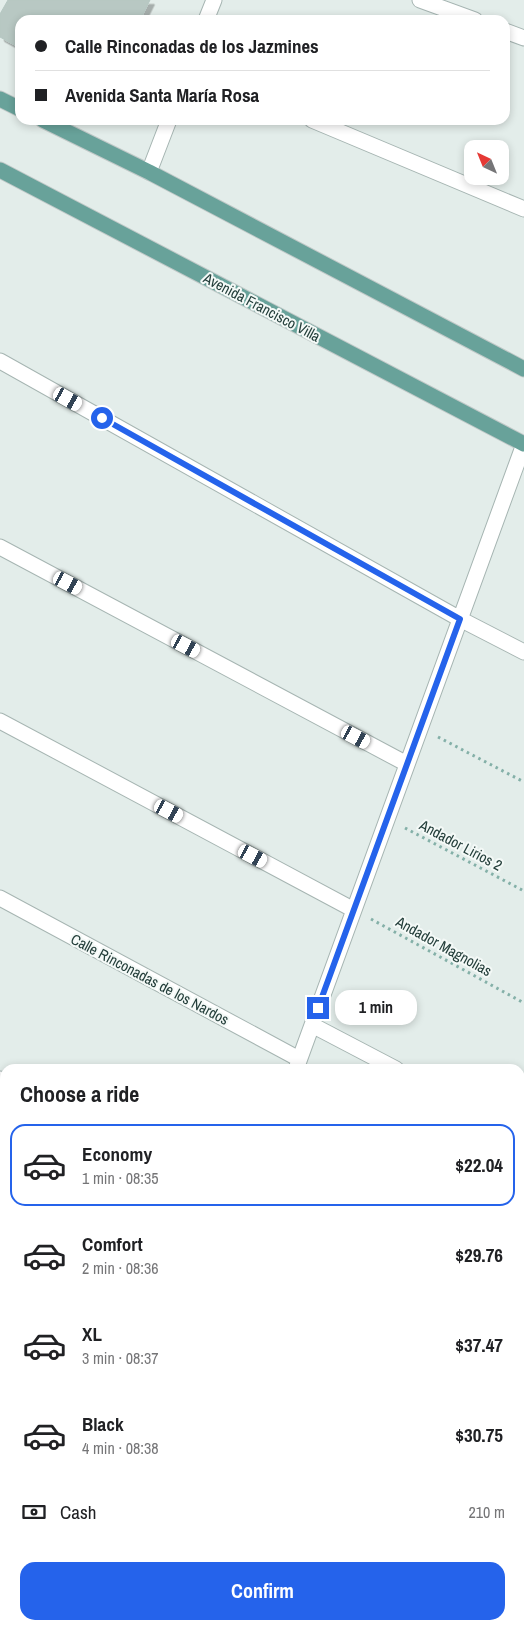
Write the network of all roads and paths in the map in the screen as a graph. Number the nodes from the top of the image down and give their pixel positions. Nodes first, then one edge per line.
1 (214, 0) edge
2 (420, 0) edge
3 (208, 15) edge
4 (461, 15) edge
5 (510, 33) edge
6 (524, 38) edge
7 (0, 99) edge
8 (15, 106) edge
9 (53, 125) edge
10 (167, 125) edge
11 (324, 125) edge
12 (0, 170) edge
13 (149, 172) junction
14 (524, 209) edge
15 (0, 361) edge
16 (524, 369) edge
17 (524, 444) edge
18 (0, 547) edge
19 (460, 619) junction
20 (524, 652) edge
21 (0, 721) edge
22 (420, 728) junction
23 (407, 764) junction
24 (524, 782) edge
25 (387, 819) junction
26 (524, 891) edge
27 (0, 898) edge
28 (354, 910) junction
29 (524, 1003) edge
30 (312, 1025) junction
31 (298, 1064) edge
32 (386, 1064) edge

1 - 3 street
2 - 4 street
5 - 6 street
7 - 8 main road
9 - 13 main road
10 - 13 street
11 - 14 street
12 - 17 main road, Avenida Francisco Villa
13 - 16 main road
15 - 19 street
17 - 19 street
18 - 23 street
19 - 20 street
19 - 22 street
21 - 28 street
22 - 23 street
22 - 24 path
23 - 25 street
25 - 26 path, Andador Lirios 2
25 - 28 street
27 - 31 street, Calle Rinconadas de los Nardos
28 - 29 path, Andador Magnolias
28 - 30 street
30 - 31 street
30 - 32 street

